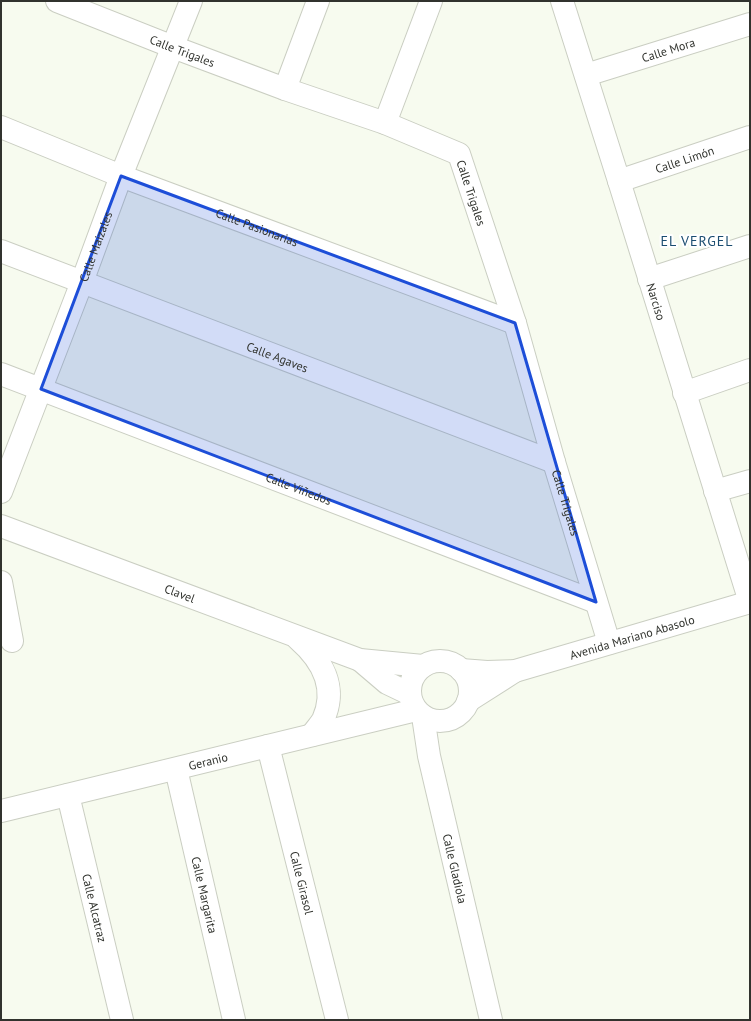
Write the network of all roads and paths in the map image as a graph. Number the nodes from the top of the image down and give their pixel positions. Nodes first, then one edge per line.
1 (191, 1) edge
2 (318, 1) edge
3 (431, 1) edge
4 (562, 1) edge
5 (62, 2) edge
6 (750, 24) edge
7 (173, 47) junction
8 (586, 75) junction
9 (285, 89) junction
10 (385, 124) junction
11 (1, 127) edge
12 (750, 137) edge
13 (121, 176) junction
14 (619, 181) junction
15 (750, 246) edge
16 (1, 251) edge
17 (649, 279) junction
18 (82, 282) junction
19 (515, 323) junction
20 (750, 370) edge
21 (1, 374) edge
22 (41, 389) junction
23 (684, 393) junction
24 (554, 462) junction
25 (750, 481) edge
26 (715, 491) junction
27 (1, 492) edge
28 (1, 526) edge
29 (1, 582) edge
30 (596, 602) junction
31 (750, 602) edge
32 (294, 636) junction
33 (12, 641) dead end
34 (609, 643) junction
35 (360, 660) junction
36 (423, 666) junction
37 (461, 670) junction
38 (515, 671) junction
39 (468, 701) junction
40 (416, 707) junction
41 (312, 735) junction
42 (268, 746) junction
43 (176, 769) junction
44 (68, 795) junction
45 (1, 811) edge
46 (122, 1020) edge
47 (234, 1020) edge
48 (336, 1020) edge
49 (491, 1020) edge

1 - 7 street, Calle Maizales
2 - 9 street
3 - 10 street
4 - 8 street, Narciso
5 - 7 street, Calle Trigales
6 - 8 street, Calle Mora
7 - 9 street, Calle Trigales
7 - 13 street, Calle Maizales
8 - 14 street, Narciso
9 - 10 street, Calle Trigales
10 - 19 street, Calle Trigales
11 - 13 street, Calle Pasionarias
12 - 14 street, Calle Limón
13 - 18 street, Calle Maizales
13 - 19 street, Calle Pasionarias
14 - 17 street, Narciso
15 - 17 street
16 - 18 street, Calle Agaves
17 - 23 street, Narciso
18 - 22 street, Calle Maizales
18 - 24 street, Calle Agaves
19 - 24 street, Calle Trigales
20 - 23 street
21 - 22 street, Calle Viñedos
22 - 27 street, Calle Maizales
22 - 30 street, Calle Viñedos
23 - 26 street, Narciso
24 - 30 street, Calle Trigales
25 - 26 street
26 - 31 street, Narciso
28 - 32 street, Clavel
29 - 33 street
30 - 34 street, Calle Trigales
31 - 34 street, Avenida Mariano Abasolo
32 - 35 street, Clavel
32 - 41 street
34 - 38 street, Avenida Mariano Abasolo
35 - 36 street
35 - 40 street
36 - 37 street
36 - 40 street
37 - 38 street
37 - 39 street
38 - 39 street
39 - 40 street
40 - 41 street, Geranio
40 - 49 street, Calle Gladiola
41 - 42 street, Geranio
42 - 43 street, Geranio
42 - 48 street, Calle Girasol
43 - 44 street, Geranio
43 - 47 street, Calle Margarita
44 - 45 street, Geranio
44 - 46 street, Calle Alcatraz

